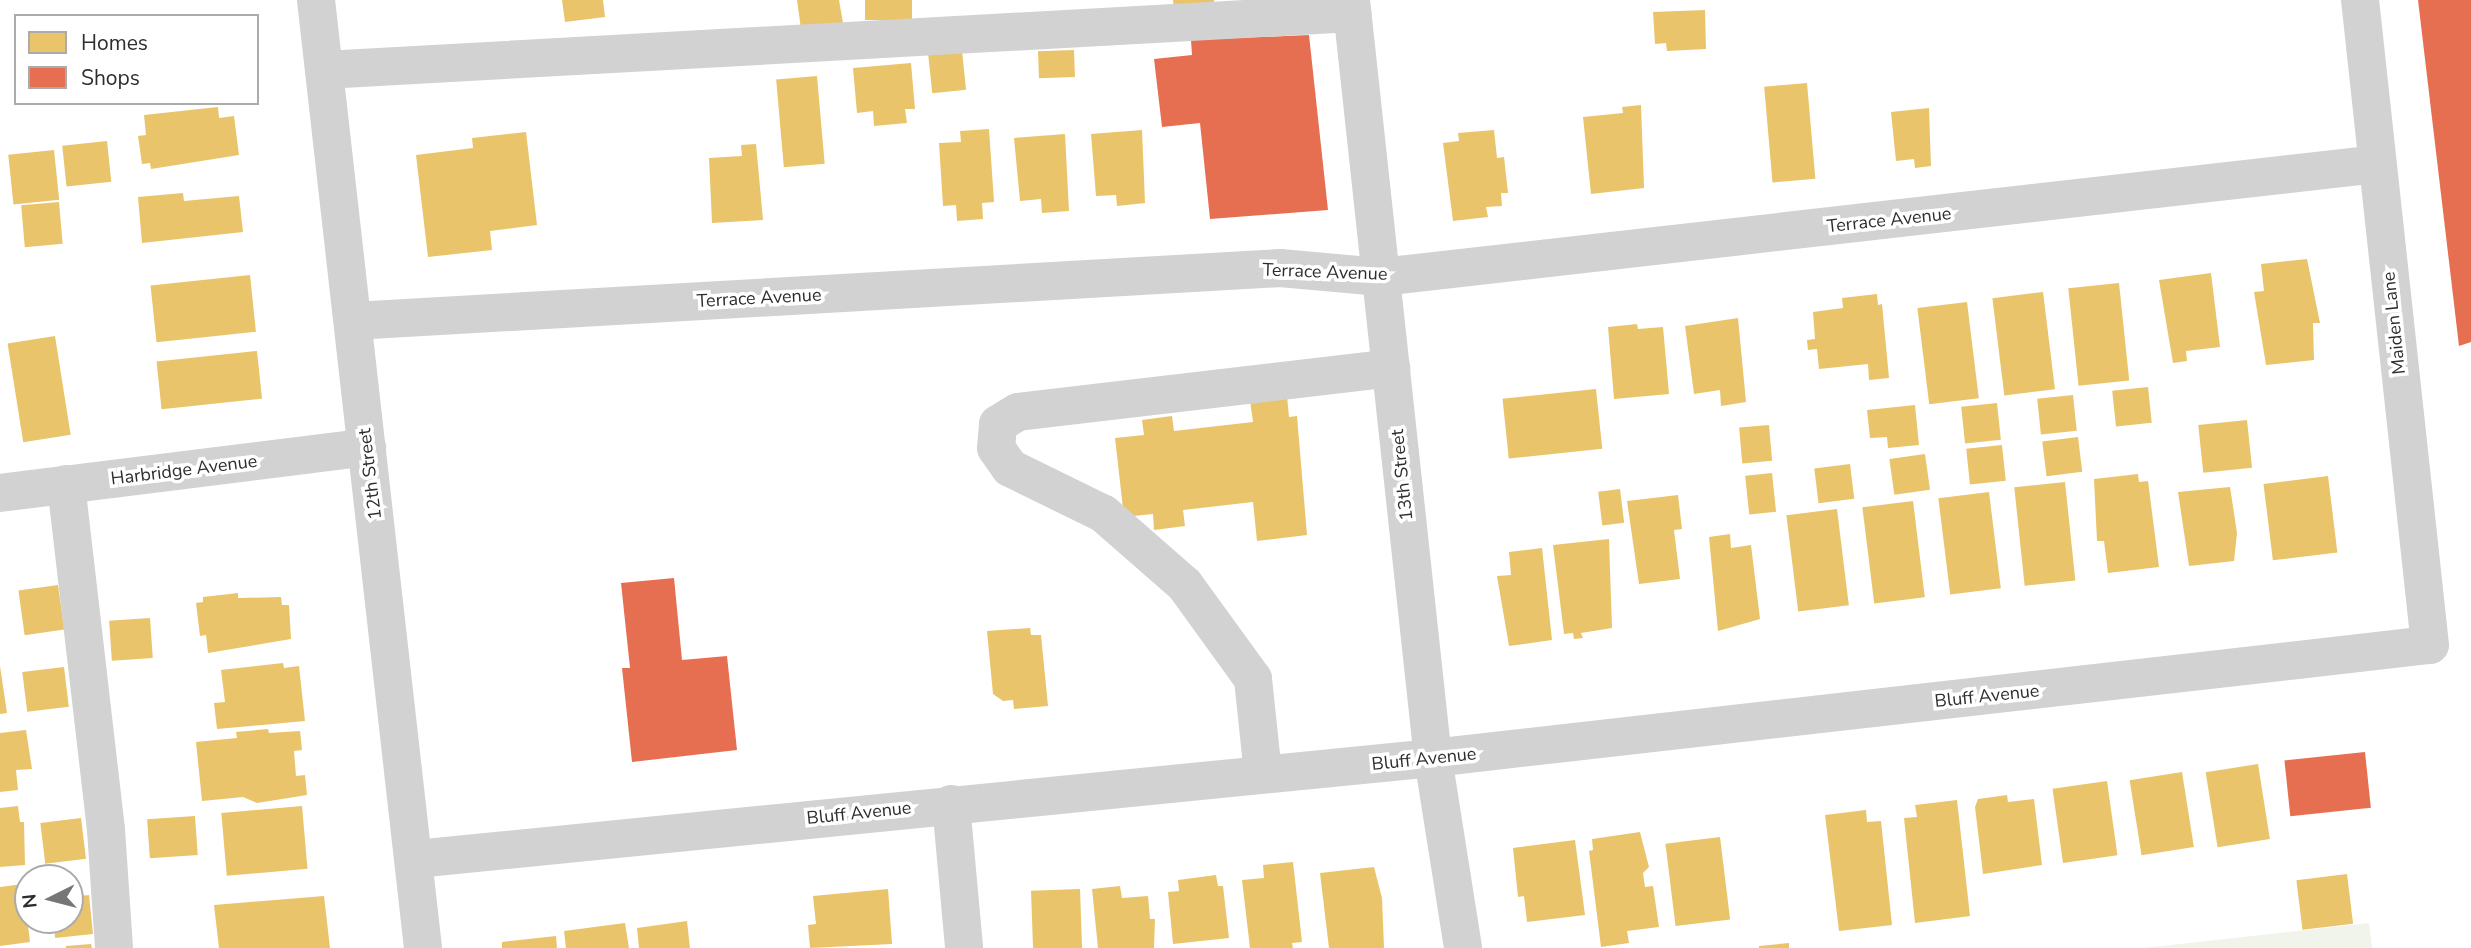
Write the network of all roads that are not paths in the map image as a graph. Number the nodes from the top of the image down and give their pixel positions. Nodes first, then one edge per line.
1 (316, 0) edge
2 (2360, 0) edge
3 (1351, 6) edge
4 (324, 70) junction
5 (2377, 164) junction
6 (1381, 277) junction
7 (353, 321) junction
8 (1391, 368) junction
9 (367, 447) junction
10 (66, 484) junction
11 (0, 492) edge
12 (2430, 645) joint
13 (1433, 758) junction
14 (1263, 774) junction
15 (951, 804) junction
16 (416, 859) junction
17 (114, 948) edge
18 (423, 948) edge
19 (964, 948) edge
20 (1463, 948) edge

1 - 4 street, 12th Street
2 - 5 street, Maiden Lane
3 - 4 street
3 - 6 street, 13th Street
4 - 7 street, 12th Street
5 - 6 street, Terrace Avenue
5 - 12 street, Maiden Lane
6 - 7 street, Terrace Avenue
6 - 8 street, 13th Street
7 - 9 street, 12th Street
8 - 13 street, 13th Street
8 - 14 street
9 - 10 street, Harbridge Avenue
9 - 16 street, 12th Street
10 - 11 street, Harbridge Avenue
10 - 17 street
12 - 13 street, Bluff Avenue
13 - 14 street, Bluff Avenue
13 - 20 street, 13th Street
14 - 15 street, Bluff Avenue
15 - 16 street, Bluff Avenue
15 - 19 street
16 - 18 street, 12th Street

